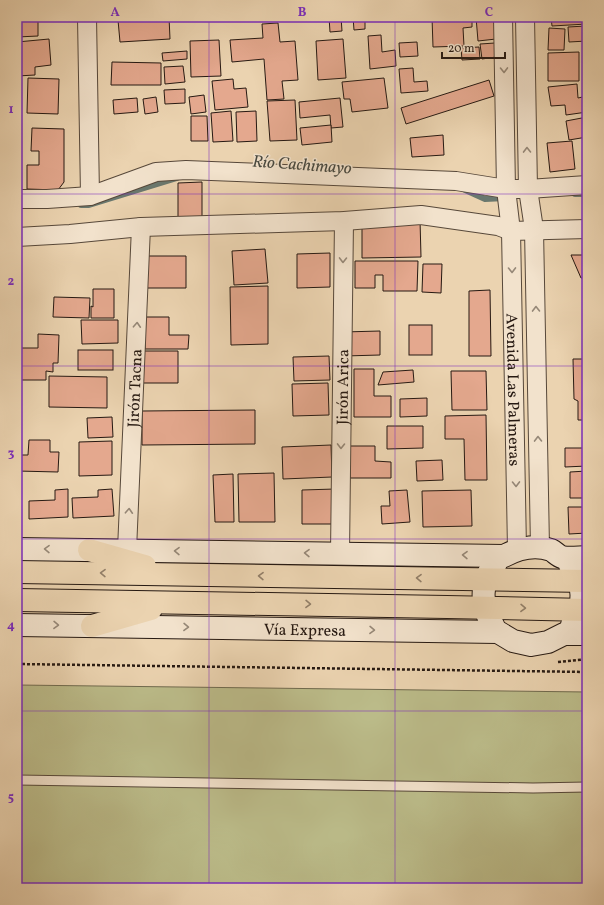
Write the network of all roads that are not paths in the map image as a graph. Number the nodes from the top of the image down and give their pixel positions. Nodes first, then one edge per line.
1 (87, 17) edge
2 (504, 17) edge
3 (524, 17) edge
4 (587, 185) edge
5 (506, 189) junction
6 (528, 189) junction
7 (90, 196) junction
8 (17, 199) edge
9 (344, 221) junction
10 (510, 223) junction
11 (141, 227) junction
12 (534, 229) junction
13 (587, 229) edge
14 (17, 237) edge
15 (540, 548) junction
16 (17, 549) edge
17 (89, 550) junction
18 (127, 550) junction
19 (511, 552) junction
20 (340, 554) junction
21 (562, 557) junction
22 (587, 557) edge
23 (17, 572) edge
24 (171, 574) junction
25 (486, 579) junction
26 (583, 581) edge
27 (17, 600) edge
28 (172, 602) junction
29 (484, 608) junction
30 (584, 610) edge
31 (17, 624) edge
32 (92, 626) junction
33 (498, 632) junction
34 (564, 634) junction
35 (587, 634) edge
36 (17, 780) edge
37 (587, 787) edge

1 - 7 street
2 -> 5 street, Avenida Las Palmeras
6 -> 3 street, Avenida Las Palmeras
4 - 6 street
5 - 6 street
5 - 7 street
5 - 10 street, Avenida Las Palmeras
6 - 12 street, Avenida Las Palmeras
7 - 8 street
9 - 10 street
9 - 11 street
9 -> 20 street, Jirón Arica
10 - 12 street
10 -> 19 street, Avenida Las Palmeras
11 - 14 street
18 -> 11 street, Jirón Tacna
12 - 13 street
15 -> 12 street, Avenida Las Palmeras
15 - 19 main road
15 - 21 main road
17 -> 16 main road
17 - 18 main road
17 - 24 main road
20 -> 18 main road
19 -> 20 main road
19 - 25 main road
21 - 22 main road
21 - 26 main road
24 -> 23 main road
25 -> 24 main road
25 - 26 main road
25 - 29 main road
26 - 30 main road
27 - 28 main road, Vía Expresa
28 -> 29 main road, Vía Expresa
28 - 32 main road
29 -> 30 main road, Vía Expresa
29 - 33 main road
30 - 34 main road
31 -> 32 main road, Vía Expresa
32 -> 33 main road, Vía Expresa
33 - 34 main road, Vía Expresa
34 - 35 main road, Vía Expresa
36 - 37 lane

